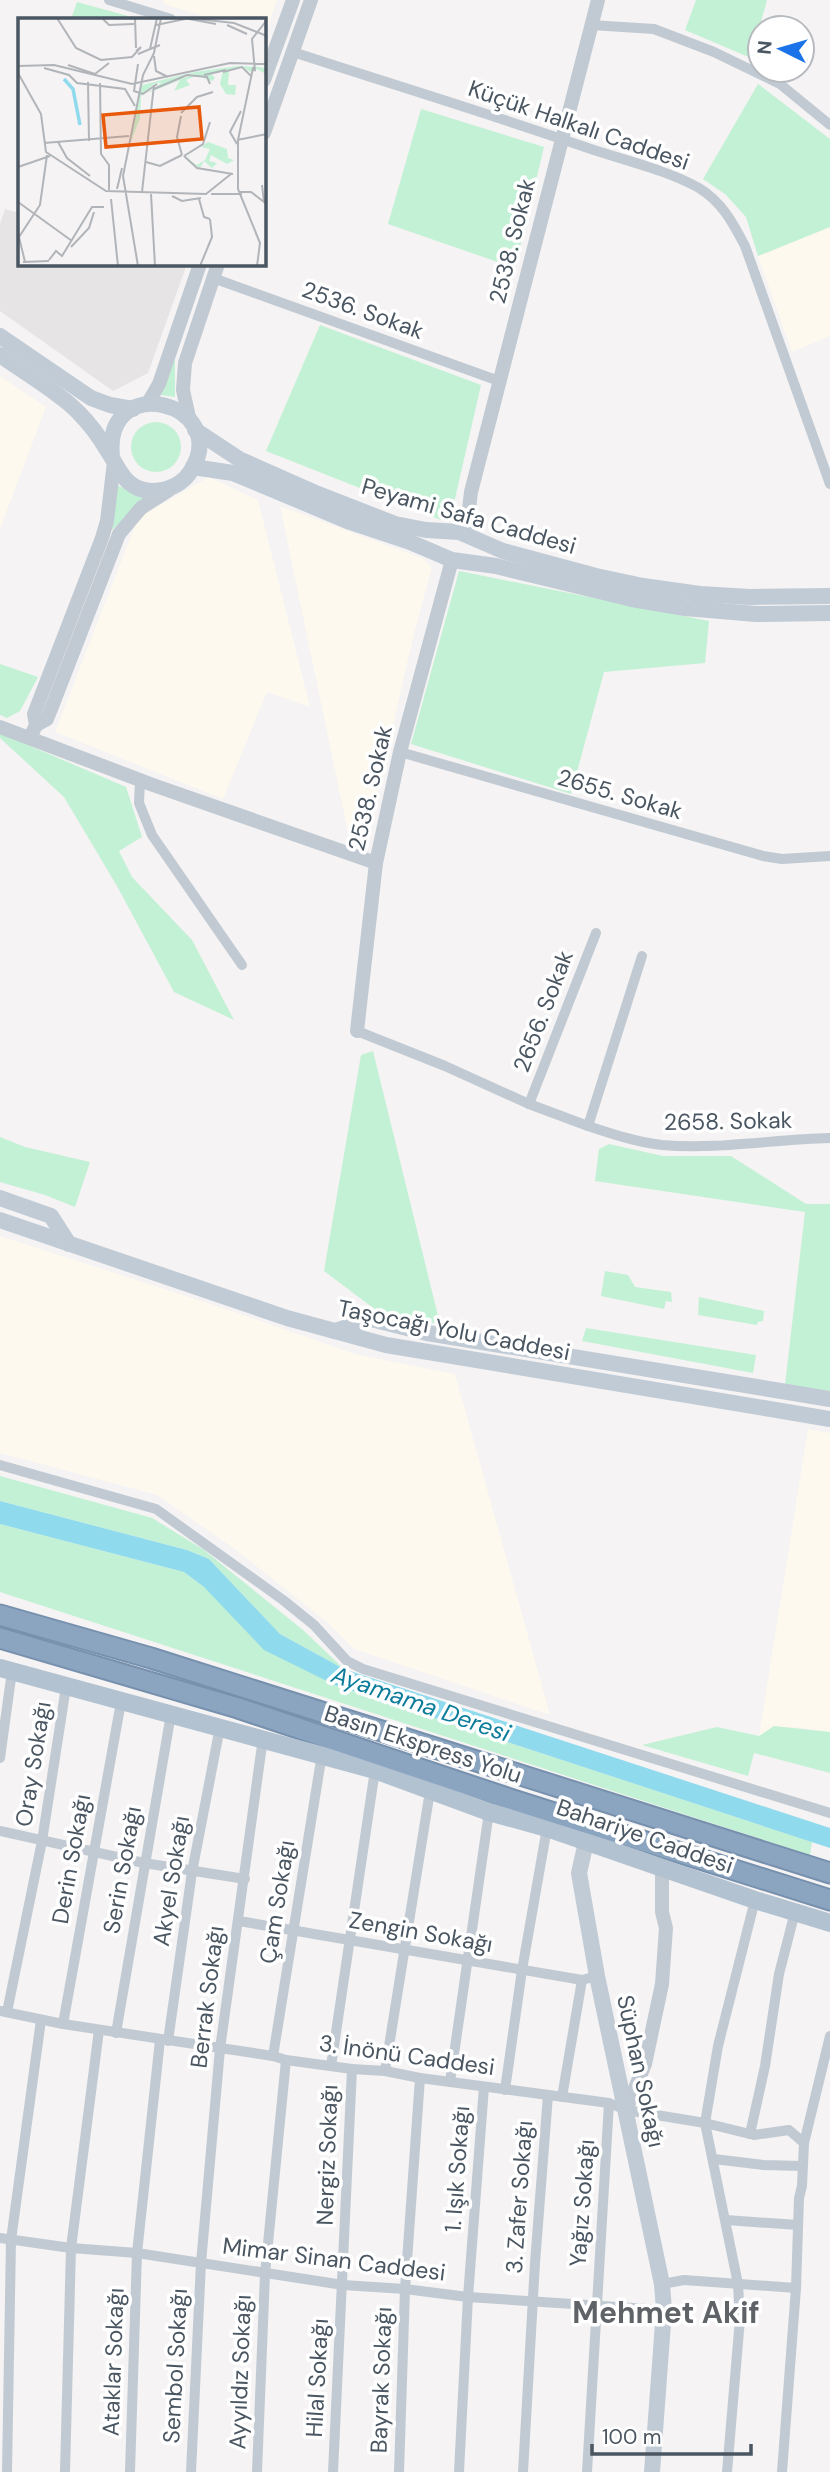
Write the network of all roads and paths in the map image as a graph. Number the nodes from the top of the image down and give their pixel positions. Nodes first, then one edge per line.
1 (109, 0) edge
2 (293, 0) edge
3 (311, 0) edge
4 (598, 0) edge
5 (168, 18) edge
6 (592, 25) junction
7 (269, 50) edge
8 (293, 52) junction
9 (266, 68) edge
10 (830, 125) edge
11 (266, 127) edge
12 (562, 139) junction
13 (199, 266) edge
14 (216, 271) edge
15 (0, 336) edge
16 (0, 355) edge
17 (499, 381) junction
18 (141, 406) junction
19 (193, 426) junction
20 (113, 459) junction
21 (193, 467) junction
22 (830, 484) edge
23 (175, 486) junction
24 (457, 532) junction
25 (454, 560) junction
26 (830, 596) edge
27 (830, 612) edge
28 (0, 727) edge
29 (33, 732) junction
30 (400, 752) junction
31 (140, 781) junction
32 (830, 856) edge
33 (376, 863) junction
34 (596, 933) dead end
35 (642, 956) dead end
36 (242, 965) dead end
37 (357, 1031) joint
38 (529, 1104) junction
39 (588, 1126) junction
40 (830, 1138) edge
41 (0, 1198) edge
42 (26, 1207) junction
43 (0, 1220) edge
44 (19, 1226) junction
45 (69, 1244) junction
46 (335, 1331) junction
47 (830, 1399) edge
48 (830, 1419) edge
49 (0, 1465) edge
50 (0, 1615) edge
51 (0, 1639) edge
52 (6, 1670) edge
53 (66, 1687) junction
54 (121, 1702) junction
55 (171, 1714) junction
56 (220, 1727) junction
57 (263, 1738) junction
58 (321, 1754) junction
59 (0, 1758) edge
60 (375, 1770) junction
61 (430, 1791) junction
62 (489, 1812) junction
63 (830, 1813) edge
64 (547, 1828) junction
65 (0, 1831) edge
66 (42, 1841) junction
67 (586, 1842) junction
68 (93, 1853) junction
69 (144, 1863) junction
70 (662, 1869) junction
71 (192, 1872) junction
72 (830, 1873) edge
73 (245, 1879) junction
74 (755, 1900) junction
75 (830, 1900) edge
76 (795, 1912) junction
77 (239, 1921) junction
78 (830, 1923) edge
79 (293, 1932) junction
80 (349, 1941) junction
81 (405, 1951) junction
82 (467, 1961) junction
83 (522, 1970) junction
84 (590, 1978) junction
85 (3, 2011) edge
86 (41, 2020) junction
87 (63, 2024) junction
88 (99, 2030) junction
89 (116, 2032) junction
90 (830, 2036) edge
91 (164, 2040) junction
92 (220, 2049) junction
93 (273, 2056) junction
94 (286, 2060) junction
95 (331, 2066) junction
96 (352, 2069) junction
97 (384, 2071) junction
98 (420, 2078) junction
99 (450, 2082) junction
100 (484, 2087) junction
101 (505, 2090) junction
102 (548, 2095) junction
103 (562, 2097) junction
104 (609, 2103) junction
105 (626, 2110) junction
106 (705, 2123) junction
107 (750, 2134) junction
108 (804, 2143) junction
109 (714, 2159) junction
110 (802, 2166) junction
111 (726, 2220) junction
112 (798, 2225) junction
113 (6, 2239) edge
114 (71, 2248) junction
115 (137, 2253) junction
116 (201, 2263) junction
117 (265, 2274) junction
118 (662, 2284) junction
119 (738, 2284) junction
120 (343, 2285) junction
121 (796, 2288) junction
122 (405, 2289) junction
123 (468, 2297) junction
124 (533, 2301) junction
125 (596, 2305) junction
126 (664, 2310) junction
127 (8, 2472) edge
128 (65, 2472) edge
129 (130, 2472) edge
130 (191, 2472) edge
131 (257, 2472) edge
132 (333, 2472) edge
133 (399, 2472) edge
134 (459, 2472) edge
135 (523, 2472) edge
136 (587, 2472) edge
137 (652, 2472) edge
138 (727, 2472) edge
139 (782, 2472) edge

1 - 5 street
2 - 7 street
3 - 8 street
4 - 6 street, 2538. Sokak
6 - 10 street
6 - 12 street, 2538. Sokak
7 - 9 street
8 - 11 street
8 - 12 street, Küçük Halkalı Caddesi
12 - 17 street, 2538. Sokak
12 - 22 street, Küçük Halkalı Caddesi
13 - 18 street
14 - 17 street, 2536. Sokak
14 - 19 street
15 - 18 main road
16 - 20 main road
17 - 24 street, 2538. Sokak
18 - 19 main road
18 - 20 main road
19 - 21 main road
19 - 24 main road, Peyami Safa Caddesi
20 - 23 main road
20 - 29 street
21 - 23 main road
21 - 25 main road, Peyami Safa Caddesi
23 - 29 street
24 - 25 main road
24 - 25 main road
24 - 26 main road, Peyami Safa Caddesi
25 - 27 main road, Peyami Safa Caddesi
25 - 30 street, 2538. Sokak
28 - 29 street
29 - 31 street
30 - 32 street, 2655. Sokak
30 - 33 street, 2538. Sokak
31 - 33 street
31 - 36 street
33 - 37 street, 2538. Sokak
34 - 38 street, 2656. Sokak
35 - 39 street
37 - 38 street, 2658. Sokak
38 - 39 street, 2658. Sokak
39 - 40 street, 2658. Sokak
41 - 42 main road
42 - 44 main road
42 - 45 main road
43 - 44 main road, Taşocağı Yolu Caddesi
44 - 45 main road, Taşocağı Yolu Caddesi
45 - 46 main road, Taşocağı Yolu Caddesi
46 - 47 main road, Taşocağı Yolu Caddesi
46 - 48 main road, Taşocağı Yolu Caddesi
49 - 63 street
50 - 72 highway, Basın Ekspress Yolu
51 - 75 highway, Basın Ekspress Yolu
52 - 53 main road, Bahariye Caddesi
52 - 59 street
53 - 54 main road, Bahariye Caddesi
53 - 66 street, Oray Sokağı
54 - 55 main road, Bahariye Caddesi
54 - 68 street, Derin Sokağı
55 - 56 main road, Bahariye Caddesi
55 - 69 street, Serin Sokağı
56 - 57 main road, Bahariye Caddesi
56 - 71 street, Akyel Sokağı
57 - 58 main road, Bahariye Caddesi
57 - 73 street, Berrak Sokağı
58 - 60 main road, Bahariye Caddesi
58 - 79 street, Çam Sokağı
60 - 61 main road, Bahariye Caddesi
60 - 80 street, Nergiz Sokağı
61 - 62 main road, Bahariye Caddesi
61 - 81 street
62 - 64 main road, Bahariye Caddesi
62 - 82 street
64 - 67 main road, Bahariye Caddesi
64 - 83 street
65 - 66 street
66 - 68 street
66 - 85 street, Oray Sokağı
67 - 70 main road, Bahariye Caddesi
67 - 84 main road, Süphan Sokağı
68 - 69 street
68 - 87 street, Derin Sokağı
69 - 71 street
69 - 89 street, Serin Sokağı
70 - 74 main road, Bahariye Caddesi
70 - 105 street
71 - 73 street
71 - 91 street, Akyel Sokağı
73 - 77 street, Berrak Sokağı
74 - 76 main road, Bahariye Caddesi
74 - 106 street
76 - 78 main road, Bahariye Caddesi
76 - 107 street
77 - 79 street, Zengin Sokağı
77 - 92 street, Berrak Sokağı
79 - 80 street, Zengin Sokağı
79 - 93 street, Çam Sokağı
80 - 81 street, Zengin Sokağı
80 - 95 street, Nergiz Sokağı
81 - 82 street, Zengin Sokağı
81 - 97 street
82 - 83 street, Zengin Sokağı
82 - 99 street
83 - 84 street, Zengin Sokağı
83 - 101 street
84 - 103 street
84 - 105 main road, Süphan Sokağı
85 - 86 street, 3. İnönü Caddesi
86 - 87 street, 3. İnönü Caddesi
86 - 113 street
87 - 88 street, 3. İnönü Caddesi
88 - 89 street, 3. İnönü Caddesi
88 - 114 street
89 - 91 street, 3. İnönü Caddesi
90 - 108 street
91 - 92 street, 3. İnönü Caddesi
91 - 115 street, Akyel Sokağı
92 - 93 street, 3. İnönü Caddesi
92 - 116 street, Berrak Sokağı
93 - 94 street, 3. İnönü Caddesi
94 - 95 street, 3. İnönü Caddesi
94 - 117 street
95 - 96 street, 3. İnönü Caddesi
96 - 97 street, 3. İnönü Caddesi
96 - 120 street, Nergiz Sokağı
97 - 98 street, 3. İnönü Caddesi
98 - 99 street, 3. İnönü Caddesi
98 - 122 street, Bayrak Sokağı
99 - 100 street, 3. İnönü Caddesi
100 - 101 street, 3. İnönü Caddesi
100 - 123 street, 1. Işık Sokağı
101 - 102 street, 3. İnönü Caddesi
102 - 103 street, 3. İnönü Caddesi
102 - 124 street, 3. Zafer Sokağı
103 - 104 street, 3. İnönü Caddesi
104 - 105 street, 3. İnönü Caddesi
104 - 125 street, Yağız Sokağı
105 - 106 street, 3. İnönü Caddesi
105 - 118 main road, Süphan Sokağı
106 - 107 street, 3. İnönü Caddesi
106 - 109 street
107 - 108 street, 3. İnönü Caddesi
108 - 110 street
109 - 110 street
109 - 111 street
110 - 112 street
111 - 112 street
111 - 119 street
112 - 121 street
113 - 114 street, Mimar Sinan Caddesi
113 - 127 street
114 - 115 street, Mimar Sinan Caddesi
114 - 128 street
115 - 116 street, Mimar Sinan Caddesi
115 - 129 street, Ataklar Sokağı
116 - 117 street, Mimar Sinan Caddesi
116 - 130 street, Sembol Sokağı
117 - 120 street, Mimar Sinan Caddesi
117 - 131 street, Ayyıldız Sokağı
118 - 119 street
118 - 126 main road, Süphan Sokağı
119 - 121 street
119 - 138 street
120 - 122 street, Mimar Sinan Caddesi
120 - 132 street, Hilal Sokağı
121 - 139 street
122 - 123 street, Mimar Sinan Caddesi
122 - 133 street, Bayrak Sokağı
123 - 124 street, Mimar Sinan Caddesi
123 - 134 street, 1. Işık Sokağı
124 - 125 street, Mimar Sinan Caddesi
124 - 135 street, 3. Zafer Sokağı
125 - 126 street, Mimar Sinan Caddesi
125 - 136 street, Yağız Sokağı
126 - 137 main road, Süphan Sokağı

